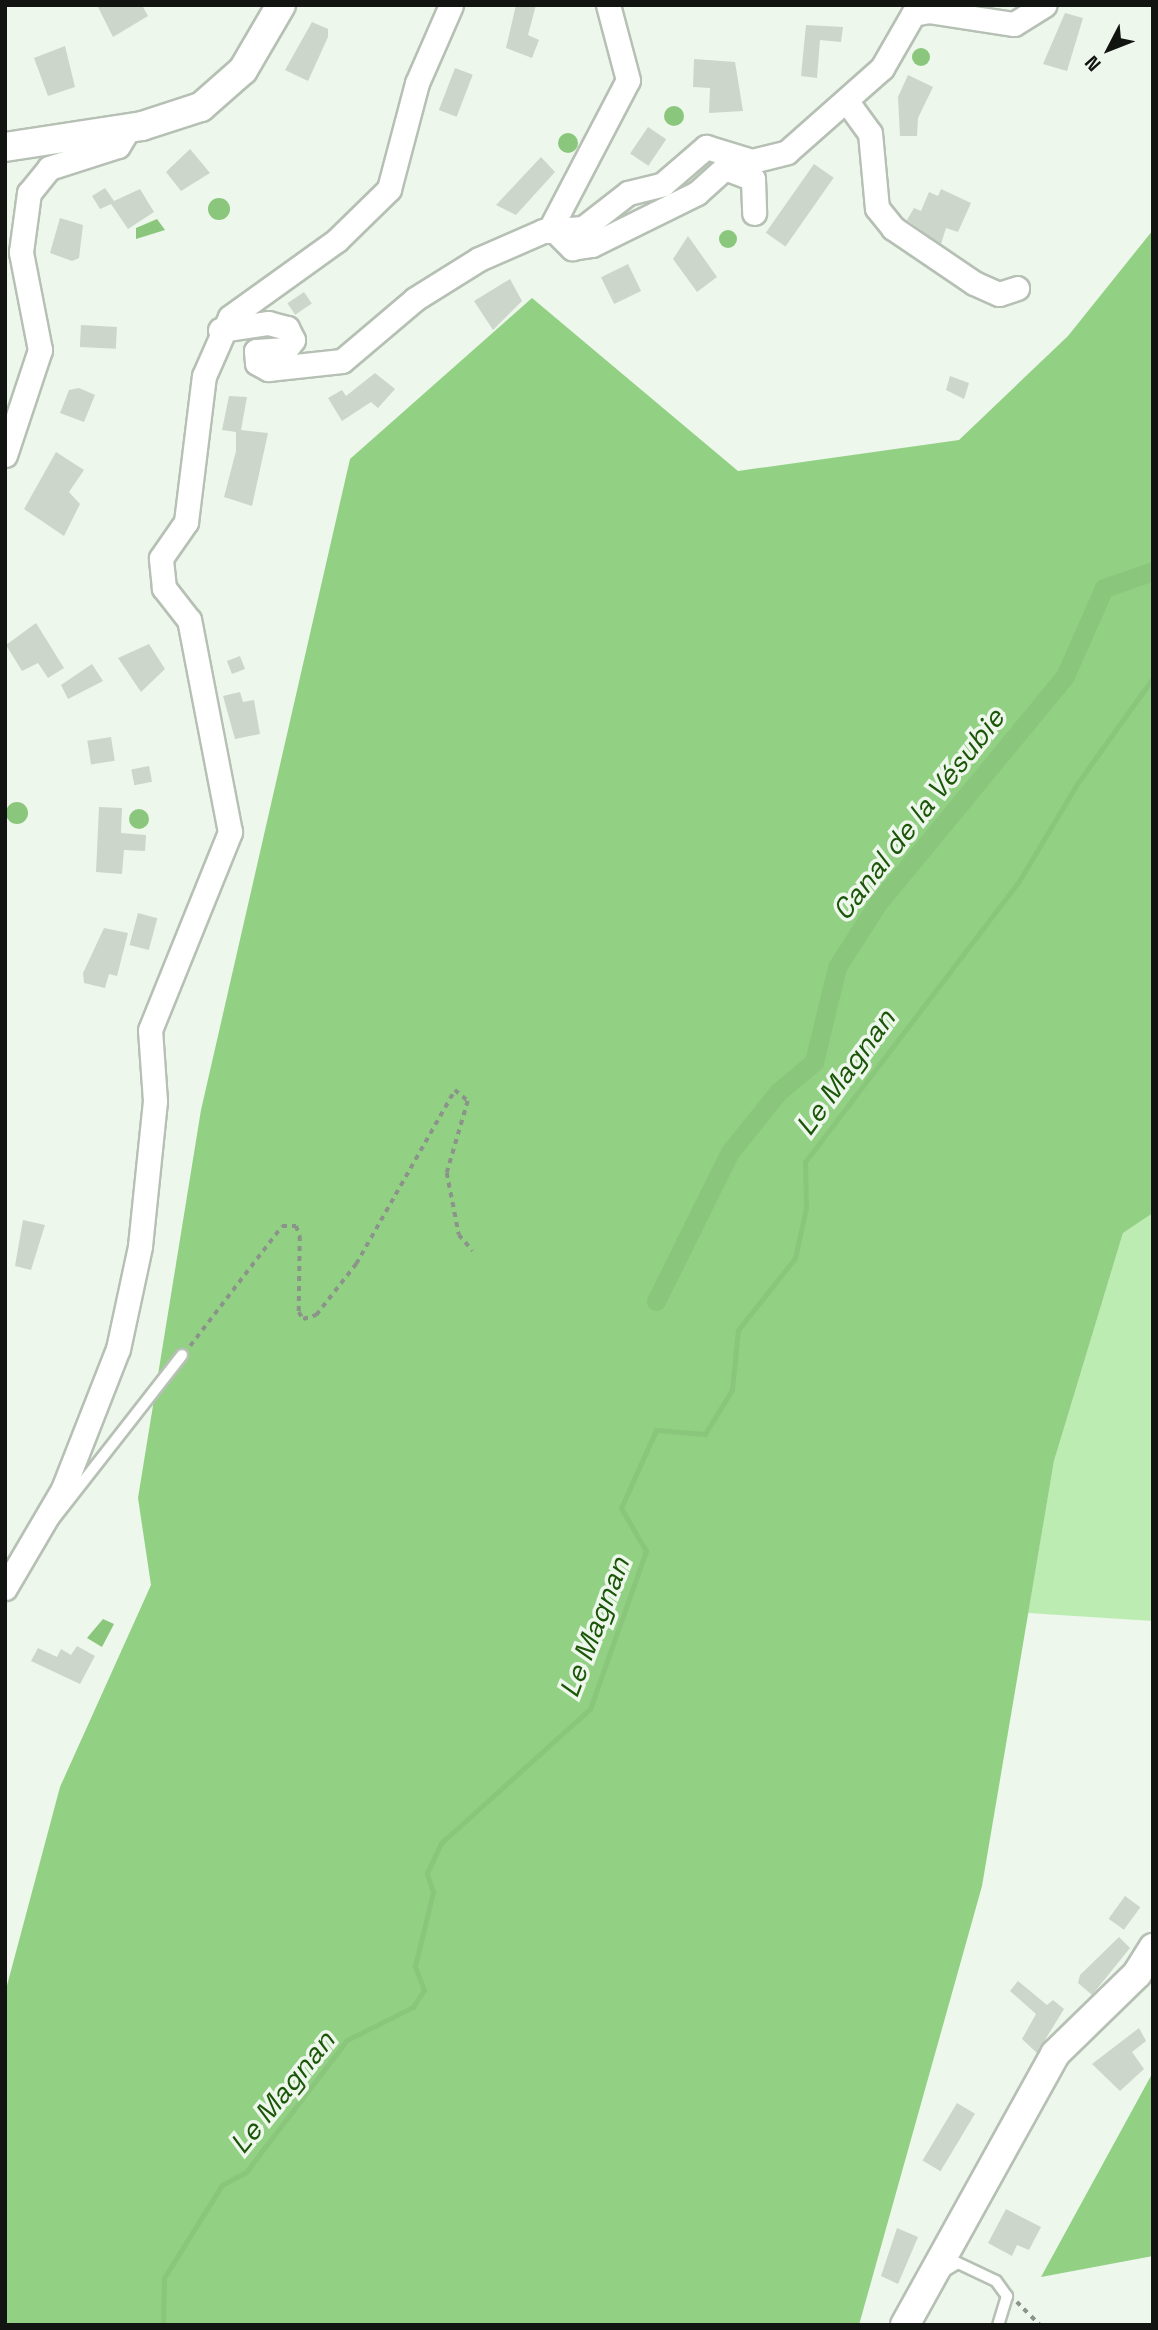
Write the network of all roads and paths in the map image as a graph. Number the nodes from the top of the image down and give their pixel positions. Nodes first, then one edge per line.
1 (281, 5) edge
2 (451, 5) edge
3 (608, 5) edge
4 (1045, 5) edge
5 (848, 103) junction
6 (129, 128) junction
7 (5, 147) edge
8 (754, 213) dead end
9 (552, 231) junction
10 (1017, 288) dead end
11 (220, 330) junction
12 (5, 455) edge
13 (473, 1251) dead end
14 (182, 1356) joint
15 (46, 1524) junction
16 (5, 1588) edge
17 (1153, 1948) edge
18 (926, 2282) junction
19 (1007, 2296) junction
20 (905, 2325) edge
21 (998, 2325) edge
22 (1041, 2325) edge

1 - 6 street
2 - 11 street
3 - 9 street
4 - 5 street
5 - 9 street
5 - 10 street
6 - 7 street
6 - 12 street
8 - 9 street
9 - 11 street
11 - 15 street
13 - 14 path
14 - 15 lane
15 - 16 street
17 - 18 street
18 - 19 lane
18 - 20 street
19 - 21 lane
19 - 22 path

